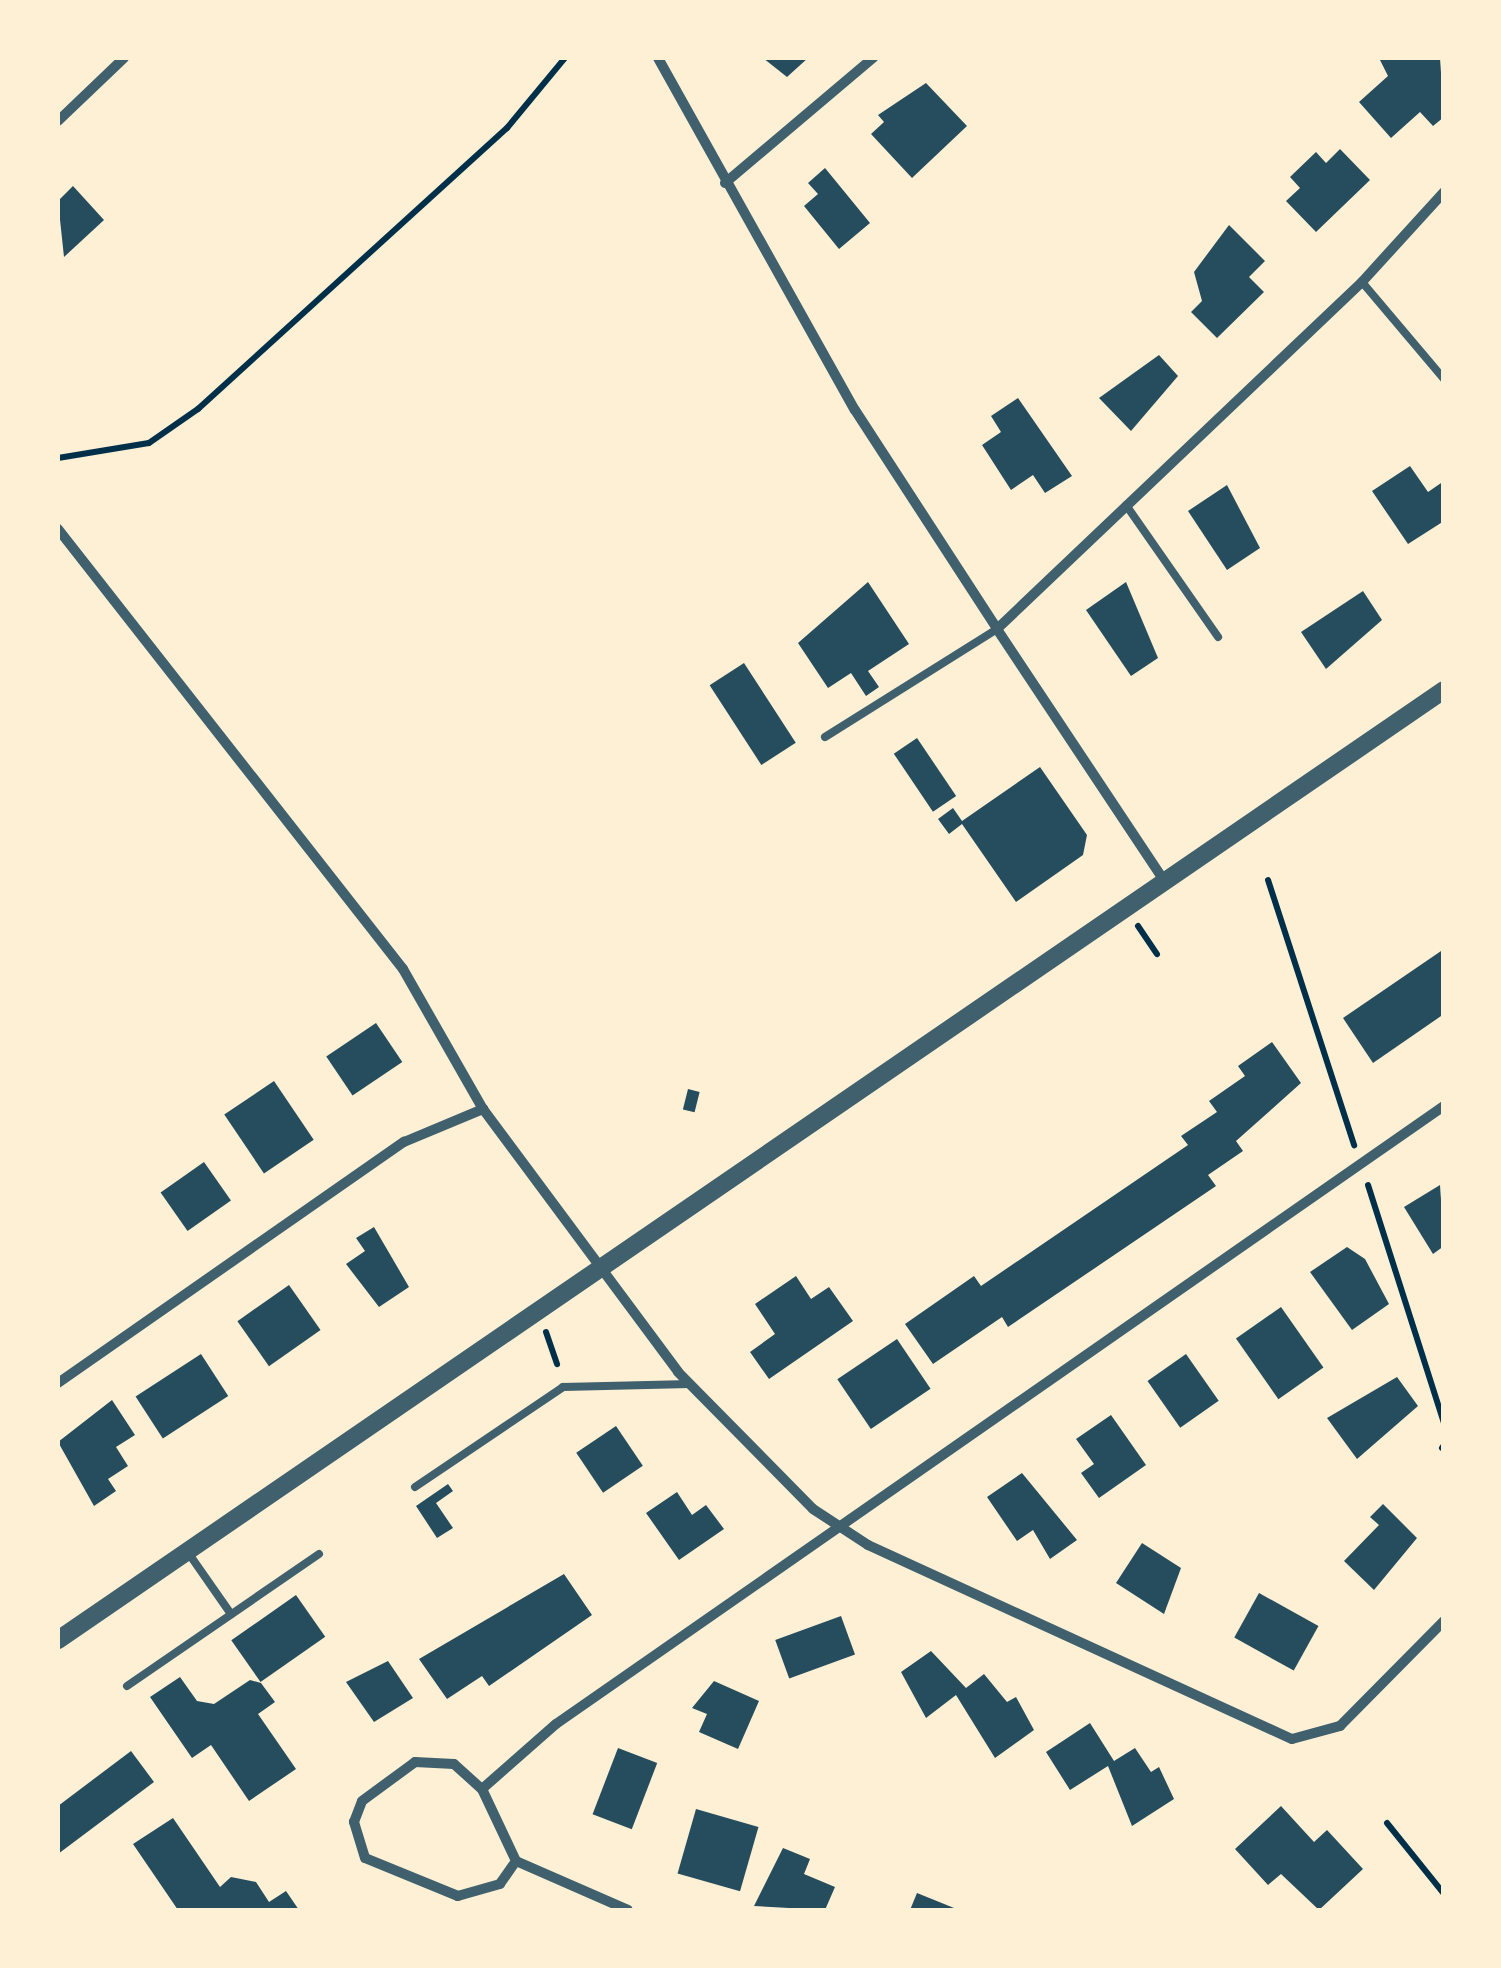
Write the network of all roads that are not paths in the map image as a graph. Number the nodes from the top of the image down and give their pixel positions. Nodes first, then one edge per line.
1 (124, 58) edge
2 (658, 58) edge
3 (873, 58) edge
4 (58, 121) edge
5 (725, 183) junction
6 (1444, 192) edge
7 (1362, 282) junction
8 (1444, 380) edge
9 (1124, 502) junction
10 (58, 529) edge
11 (997, 629) junction
12 (1218, 637) dead end
13 (1444, 690) edge
14 (825, 737) dead end
15 (1164, 882) junction
16 (1444, 1106) edge
17 (483, 1109) junction
18 (600, 1270) junction
19 (58, 1382) edge
20 (690, 1384) junction
21 (414, 1488) dead end
22 (840, 1529) junction
23 (187, 1551) junction
24 (319, 1554) dead end
25 (232, 1614) junction
26 (1444, 1621) edge
27 (58, 1640) edge
28 (128, 1686) dead end
29 (482, 1790) junction
30 (516, 1861) junction
31 (628, 1910) edge

1 - 4 street
2 - 5 street
3 - 5 street
5 - 11 street
6 - 7 street
7 - 8 lane
7 - 9 street
9 - 11 street
9 - 12 lane
10 - 17 street
11 - 14 lane
11 - 15 street
13 - 15 street
15 - 18 street
16 - 22 street
17 - 18 street
17 - 19 street
18 - 20 street
18 - 23 street
20 - 21 lane
20 - 22 street
22 - 26 street
22 - 29 street
23 - 25 lane
23 - 27 street
24 - 25 lane
25 - 28 lane
29 - 30 street
29 - 30 street
30 - 31 street

